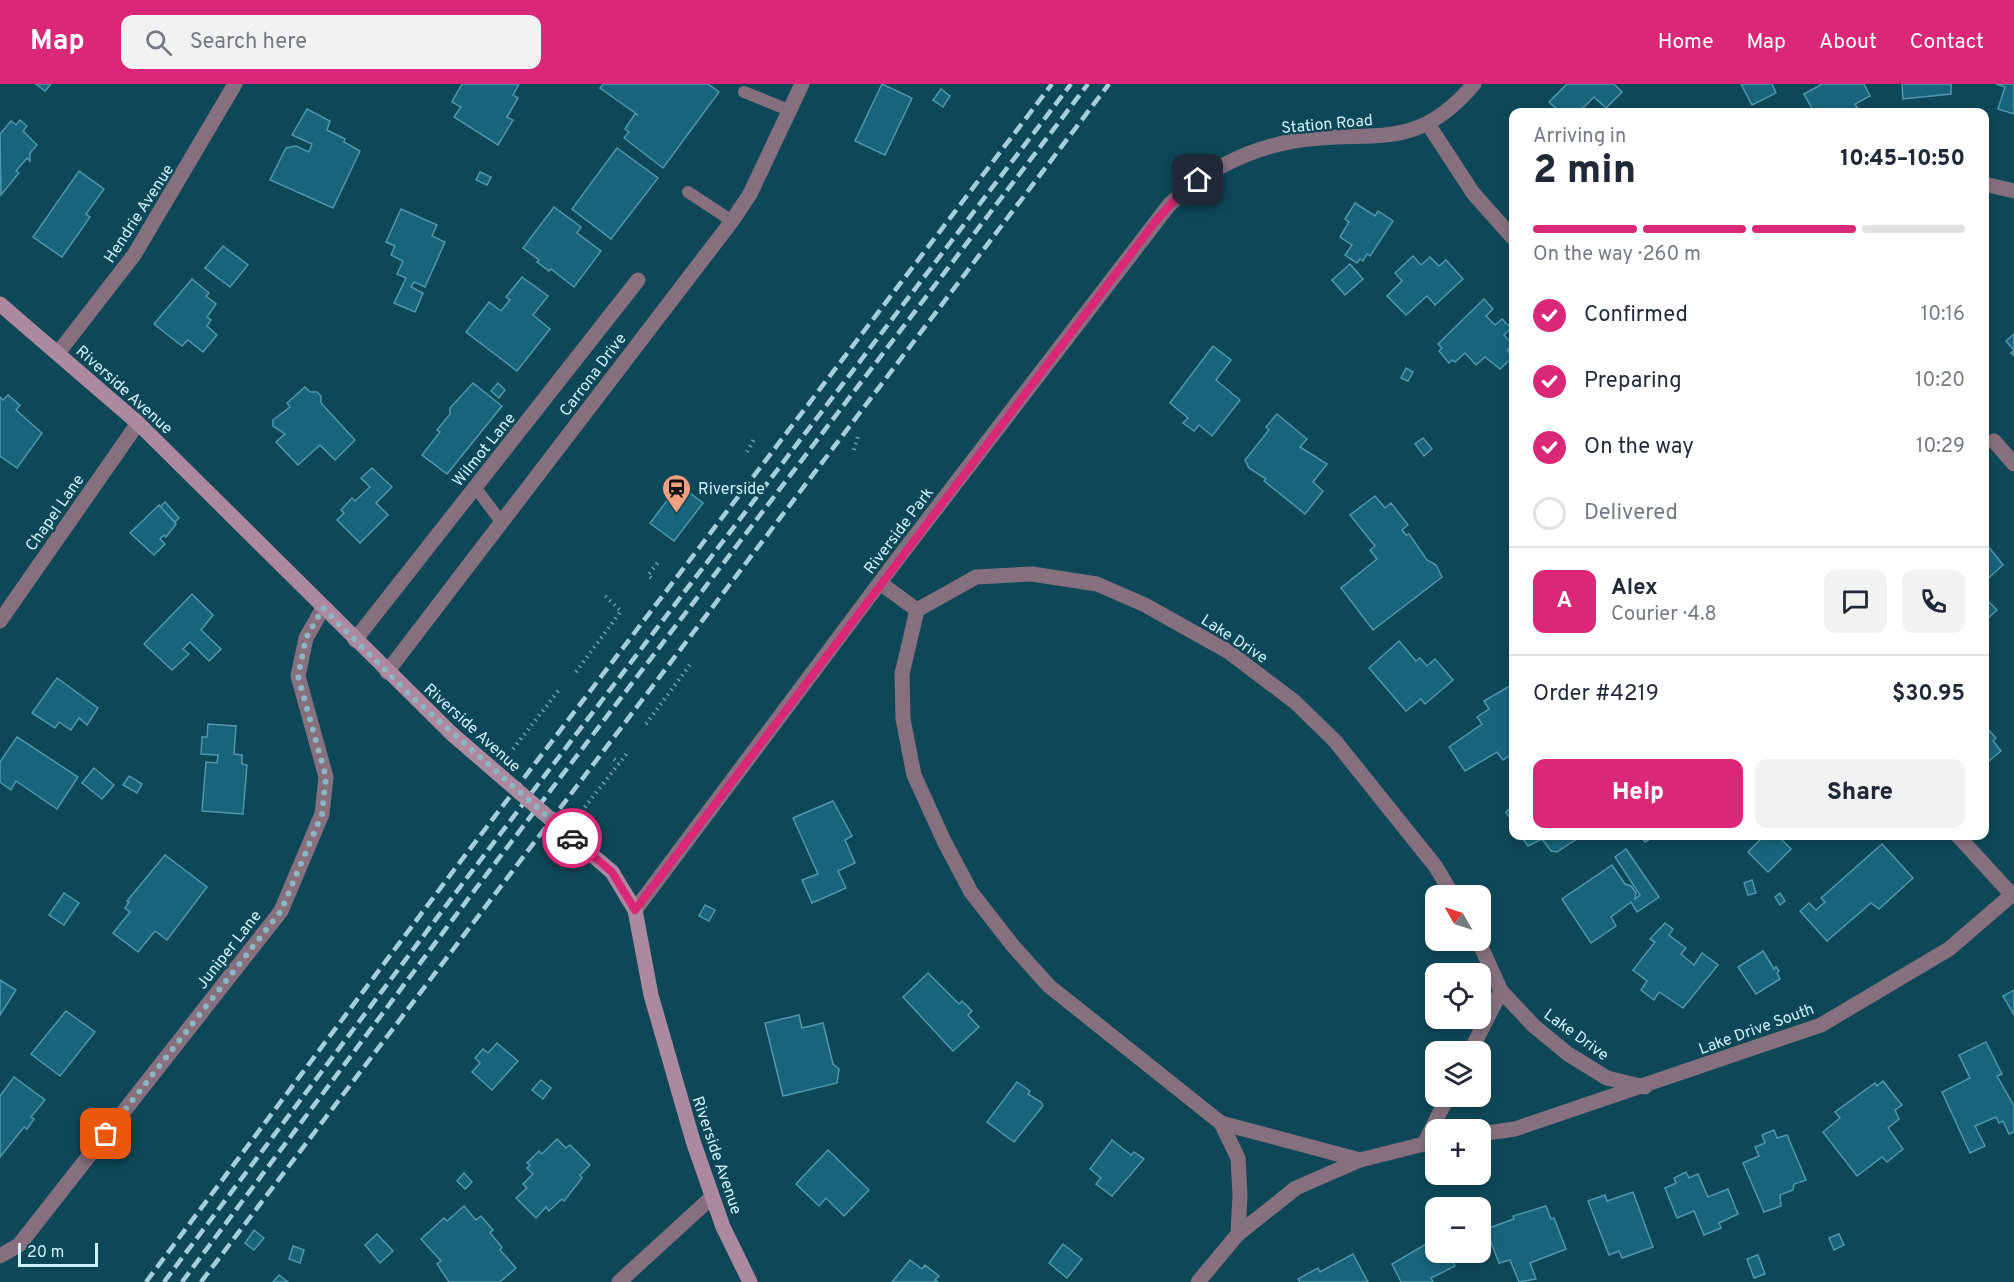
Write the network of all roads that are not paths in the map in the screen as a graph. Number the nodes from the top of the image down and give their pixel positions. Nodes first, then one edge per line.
1 (235, 84) edge
2 (802, 84) edge
3 (1474, 84) edge
4 (744, 92) dead end
5 (791, 111) junction
6 (1428, 124) junction
7 (1198, 180) joint
8 (1989, 185) edge
9 (2014, 191) edge
10 (688, 192) dead end
11 (732, 221) junction
12 (1509, 234) edge
13 (638, 280) dead end
14 (0, 304) edge
15 (58, 353) junction
16 (138, 423) junction
17 (1994, 441) dead end
18 (2014, 464) edge
19 (476, 488) junction
20 (502, 522) junction
21 (880, 583) junction
22 (323, 608) junction
23 (917, 610) junction
24 (0, 621) edge
25 (355, 640) junction
26 (387, 672) junction
27 (1962, 840) edge
28 (1447, 885) edge
29 (2013, 894) edge
30 (635, 910) junction
31 (1483, 951) edge
32 (1501, 991) junction
33 (1476, 1041) edge
34 (1645, 1087) junction
35 (1221, 1123) junction
36 (1491, 1132) edge
37 (1425, 1142) edge
38 (1360, 1160) junction
39 (712, 1197) junction
40 (1238, 1234) junction
41 (0, 1256) edge
42 (619, 1282) edge
43 (750, 1282) edge
44 (1198, 1282) edge

1 - 15 street, Hendrie Avenue
2 - 5 street, Carrona Drive
3 - 6 street, Station Road
4 - 5 lane
5 - 11 street, Carrona Drive
6 - 7 street, Station Road
6 - 12 street
7 - 21 street, Riverside Park
8 - 9 street
10 - 11 lane
11 - 20 street, Carrona Drive
13 - 19 street, Wilmot Lane
14 - 15 street, Riverside Avenue
15 - 16 street, Riverside Avenue
16 - 22 street, Riverside Avenue
16 - 24 street, Chapel Lane
17 - 18 street
19 - 20 lane
19 - 25 street, Wilmot Lane
20 - 26 street, Carrona Drive
21 - 23 street
21 - 30 street, Riverside Park
22 - 25 street, Riverside Avenue
22 - 41 street, Juniper Lane
23 - 28 street, Lake Drive
23 - 35 street
25 - 26 street, Riverside Avenue
26 - 30 street, Riverside Avenue, bridge
27 - 29 street
29 - 34 street, Lake Drive South
30 - 39 street, Riverside Avenue
31 - 32 street, Lake Drive
32 - 33 street
32 - 34 street, Lake Drive
34 - 36 street, Lake Drive South
35 - 38 street
35 - 40 street
37 - 38 street
38 - 40 street
39 - 42 street
39 - 43 street, Riverside Avenue
40 - 44 street

